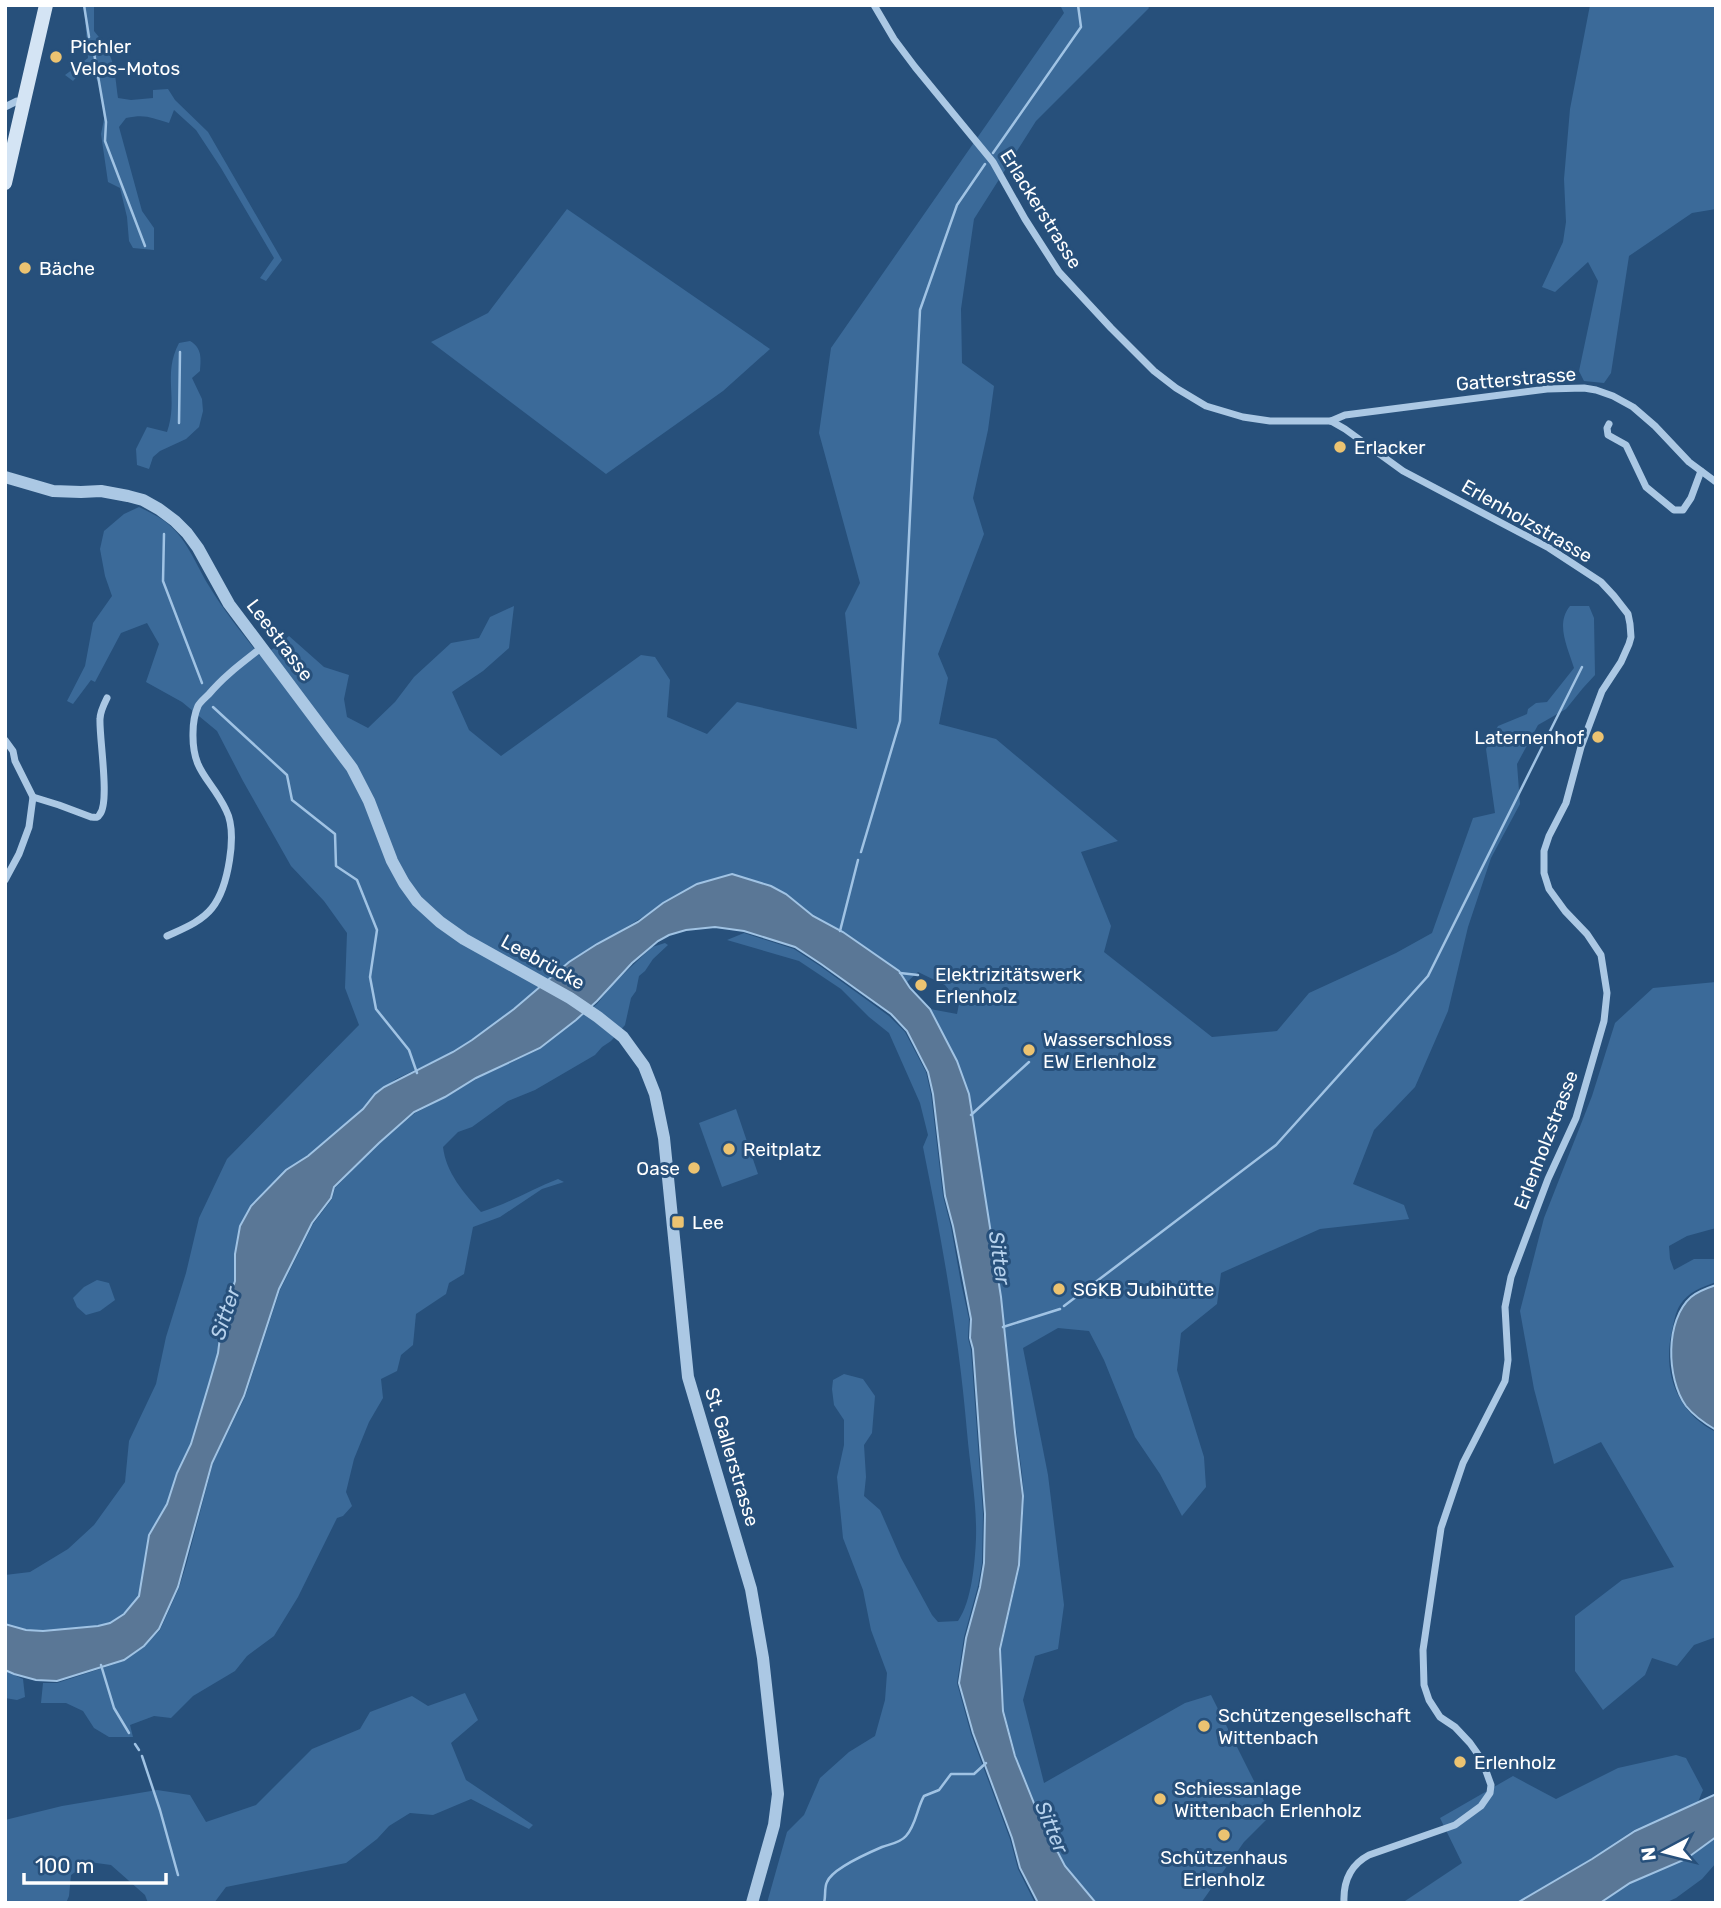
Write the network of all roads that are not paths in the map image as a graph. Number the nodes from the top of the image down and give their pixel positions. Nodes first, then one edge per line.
1 (46, 5) edge
2 (874, 5) edge
3 (23, 103) junction
4 (5, 107) edge
5 (5, 183) edge
6 (1331, 421) junction
7 (1609, 424) dead end
8 (1701, 471) junction
9 (5, 477) edge
10 (1716, 482) edge
11 (261, 648) junction
12 (107, 698) dead end
13 (5, 740) edge
14 (33, 797) junction
15 (5, 880) edge
16 (451, 930) joint
17 (167, 936) dead end
18 (615, 1030) joint
19 (752, 1903) edge
20 (1345, 1903) edge

1 - 3 main road
2 - 6 street, Erlackerstrasse
3 - 4 street
3 - 5 main road
6 - 8 street, Gatterstrasse
6 - 20 street, Erlenholzstrasse
7 - 8 street
8 - 10 street, Gatterstrasse
9 - 11 street, Leestrasse
11 - 16 street, Leestrasse
11 - 17 street
12 - 14 street
13 - 14 street
14 - 15 street
16 - 18 street, Leebrücke
18 - 19 street, St. Gallerstrasse

